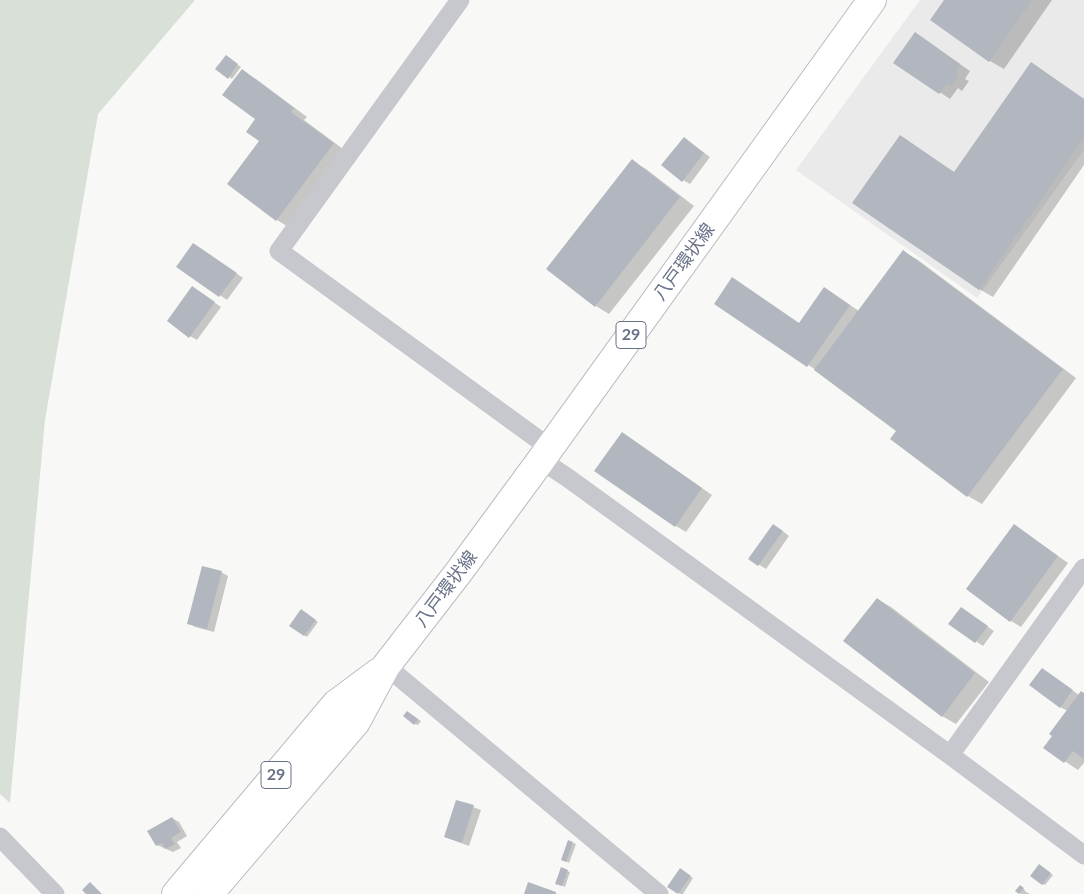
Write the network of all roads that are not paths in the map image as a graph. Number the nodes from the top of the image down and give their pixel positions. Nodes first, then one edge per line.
1 (460, 0) edge
2 (872, 0) edge
3 (546, 454) junction
4 (1084, 568) edge
5 (386, 666) junction
6 (950, 755) junction
7 (0, 837) edge
8 (1084, 855) edge
9 (55, 894) edge
10 (176, 894) edge
11 (209, 894) edge
12 (659, 894) edge

1 - 3 street
2 - 3 main road, 八戸環状線 / 29
3 - 5 main road, 八戸環状線 / 29
3 - 6 street
4 - 6 street
5 - 10 main road, 八戸環状線 / 29
5 - 11 main road, 八戸環状線 / 29
5 - 12 street
6 - 8 street
7 - 9 street

